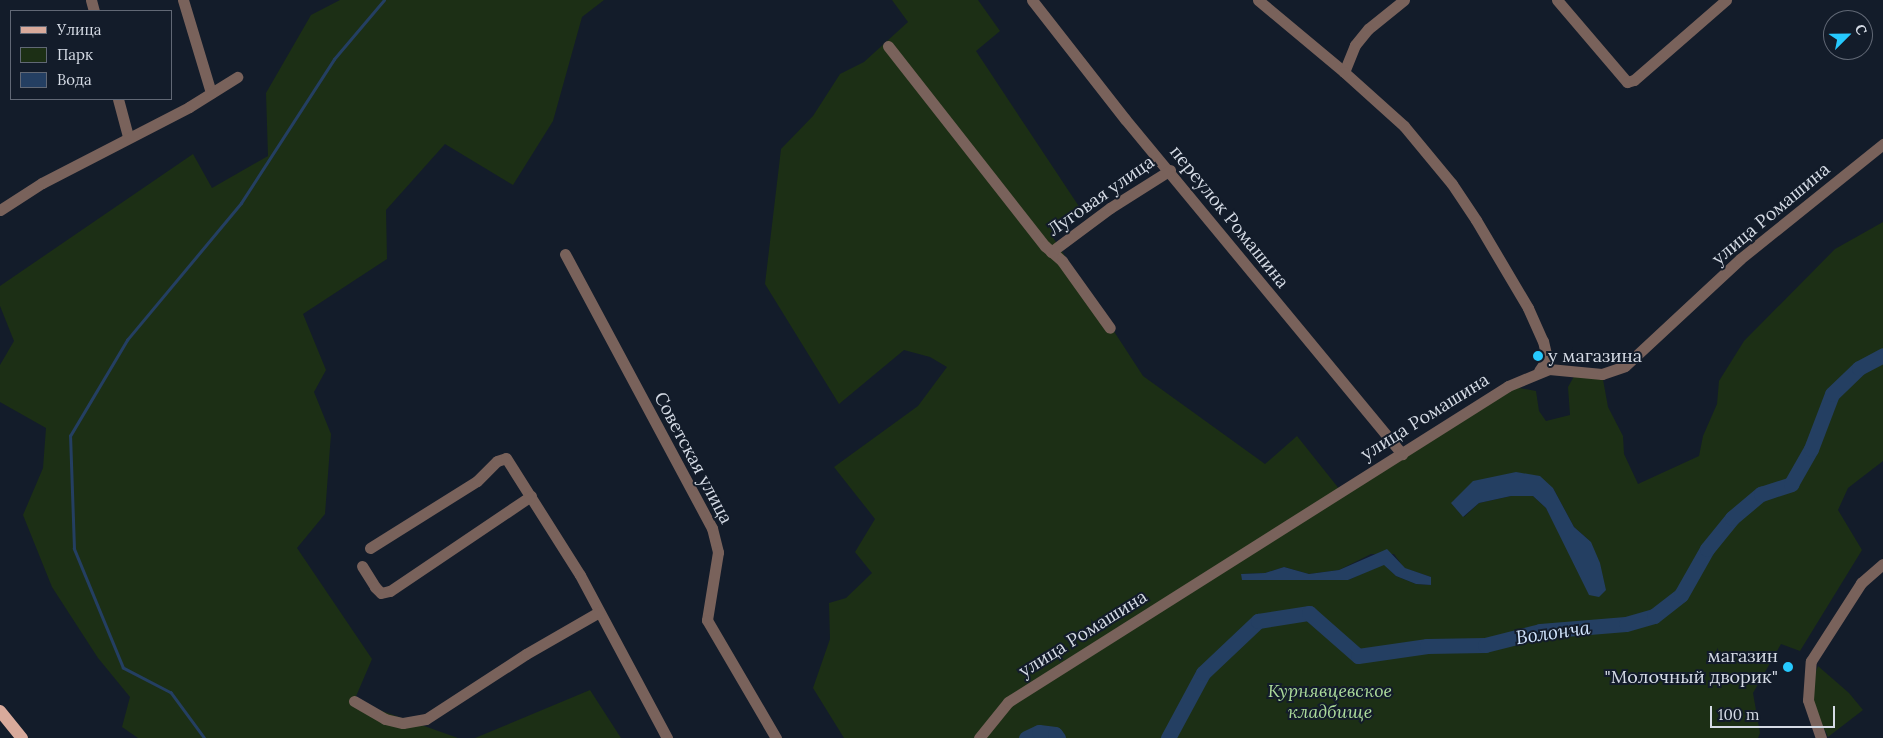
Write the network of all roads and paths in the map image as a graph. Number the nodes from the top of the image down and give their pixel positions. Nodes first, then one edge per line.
1 (183, 0) edge
2 (1032, 0) edge
3 (1258, 0) edge
4 (1404, 0) edge
5 (1557, 0) edge
6 (1726, 0) edge
7 (888, 46) dead end
8 (1344, 72) junction
9 (237, 77) dead end
10 (211, 93) junction
11 (118, 100) edge
12 (128, 136) junction
13 (1883, 144) edge
14 (1170, 170) junction
15 (0, 210) edge
16 (1051, 252) junction
17 (565, 254) dead end
18 (1110, 328) dead end
19 (1543, 341) junction
20 (1539, 371) junction
21 (1577, 371) junction
22 (1402, 454) junction
23 (530, 496) junction
24 (370, 548) dead end
25 (1883, 564) edge
26 (362, 566) dead end
27 (599, 612) junction
28 (354, 701) dead end
29 (0, 712) edge
30 (22, 738) edge
31 (668, 738) edge
32 (776, 738) edge
33 (979, 738) edge
34 (1821, 738) edge

1 - 10 street
2 - 14 street, переулок Ромашина
3 - 8 street
4 - 8 street
5 - 6 street
7 - 16 street
8 - 19 street
9 - 10 street
10 - 12 street
11 - 12 street
12 - 15 street
13 - 21 street, улица Ромашина
14 - 16 street, Луговая улица
14 - 22 street, переулок Ромашина
16 - 18 street
17 - 32 street, Советская улица
19 - 20 street
19 - 21 street
20 - 21 street, улица Ромашина
20 - 22 street, улица Ромашина
22 - 33 street, улица Ромашина
23 - 24 street
23 - 26 street
23 - 27 street
25 - 34 street
27 - 28 street
27 - 31 street
29 - 30 main road

